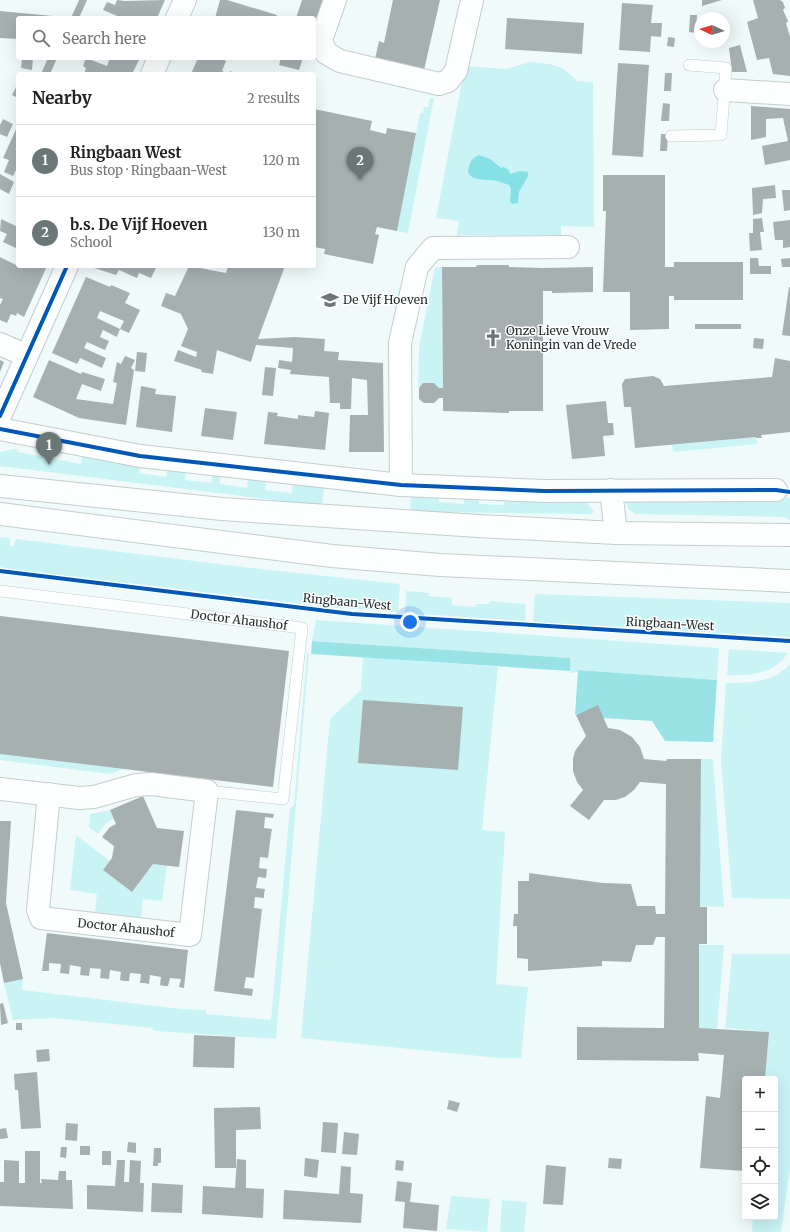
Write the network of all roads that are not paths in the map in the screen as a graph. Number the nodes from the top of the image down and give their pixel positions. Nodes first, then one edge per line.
1 (185, 0) edge
2 (335, 0) edge
3 (472, 0) edge
4 (178, 16) edge
5 (158, 60) edge
6 (689, 65) dead end
7 (153, 72) edge
8 (724, 90) junction
9 (790, 94) edge
10 (671, 136) dead end
11 (568, 247) dead end
12 (66, 268) edge
13 (0, 344) edge
14 (27, 356) junction
15 (0, 416) edge
16 (0, 429) edge
17 (401, 485) junction
18 (0, 486) edge
19 (610, 490) junction
20 (776, 490) dead end
21 (0, 514) edge
22 (616, 533) junction
23 (790, 535) edge
24 (790, 581) edge
25 (0, 591) edge
26 (0, 789) edge
27 (207, 791) junction
28 (49, 794) junction

1 - 4 street
2 - 3 street
5 - 7 street
6 - 8 lane
8 - 9 street
8 - 10 lane
11 - 17 street
12 - 14 street
13 - 14 street
14 - 15 street
16 - 17 street
17 - 19 street
18 - 22 street
19 - 20 street
19 - 22 street
21 - 24 street
22 - 23 street
25 - 27 lane, Doctor Ahaushof
26 - 28 street, Doctor Ahaushof
27 - 28 street, Doctor Ahaushof
27 - 28 street, Doctor Ahaushof

